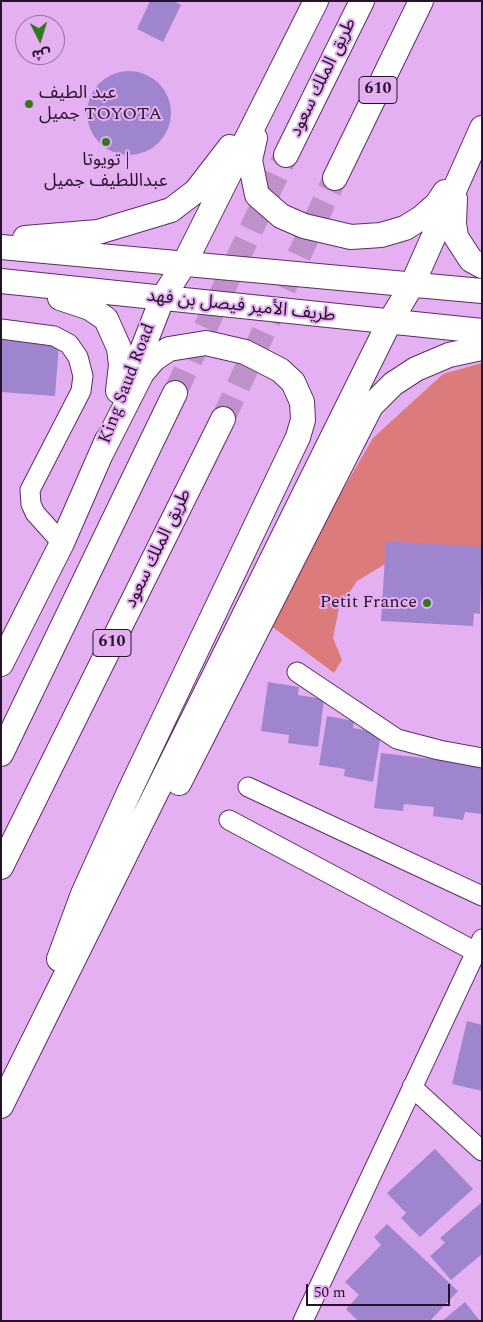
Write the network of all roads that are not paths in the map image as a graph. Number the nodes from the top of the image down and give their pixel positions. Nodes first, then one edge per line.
1 (316, 1) edge
2 (362, 1) edge
3 (422, 1) edge
4 (286, 62) junction
5 (259, 116) junction
6 (478, 137) edge
7 (286, 155) tunnel mouth
8 (335, 178) tunnel mouth
9 (457, 183) junction
10 (1, 240) edge
11 (1, 247) edge
12 (184, 264) junction
13 (482, 266) edge
14 (3, 282) edge
15 (412, 285) junction
16 (482, 291) edge
17 (162, 299) junction
18 (390, 323) junction
19 (1, 330) edge
20 (482, 331) edge
21 (482, 348) edge
22 (175, 393) tunnel mouth
23 (116, 416) junction
24 (223, 419) tunnel mouth
25 (101, 454) junction
26 (62, 543) junction
27 (1, 664) edge
28 (297, 672) dead end
29 (1, 754) edge
30 (482, 758) edge
31 (248, 787) dead end
32 (229, 820) dead end
33 (1, 867) edge
34 (482, 896) edge
35 (479, 945) edge
36 (73, 961) junction
37 (17, 1073) junction
38 (412, 1087) junction
39 (1, 1106) edge
40 (482, 1151) edge
41 (303, 1321) edge

1 - 4 main road, King Saud Road
2 - 7 main road, طريق الملك سعود
3 - 8 main road, 610
4 - 5 main road, King Saud Road
4 - 10 main road
5 - 6 main road
5 - 12 main road, King Saud Road
6 - 9 main road
9 - 13 main road
9 - 15 main road
11 - 12 main road, طريف الأمير فيصل بن فهد
12 - 15 main road, طريف الأمير فيصل بن فهد
12 - 17 main road, King Saud Road
14 - 17 main road, طريف الأمير فيصل بن فهد
14 - 23 main road
15 - 16 main road, طريف الأمير فيصل بن فهد
15 - 18 main road
17 - 18 main road, طريف الأمير فيصل بن فهد
17 - 23 main road, King Saud Road
18 - 20 main road, طريف الأمير فيصل بن فهد
18 - 36 main road
19 - 26 street
21 - 36 main road
22 - 29 main road
23 - 25 main road, King Saud Road
24 - 33 main road, طريق الملك سعود / 610
25 - 26 main road, King Saud Road
25 - 37 main road
26 - 27 main road, King Saud Road
28 - 30 street
31 - 34 street
32 - 35 street
35 - 38 street
36 - 37 main road
37 - 39 main road
38 - 40 street
38 - 41 street

